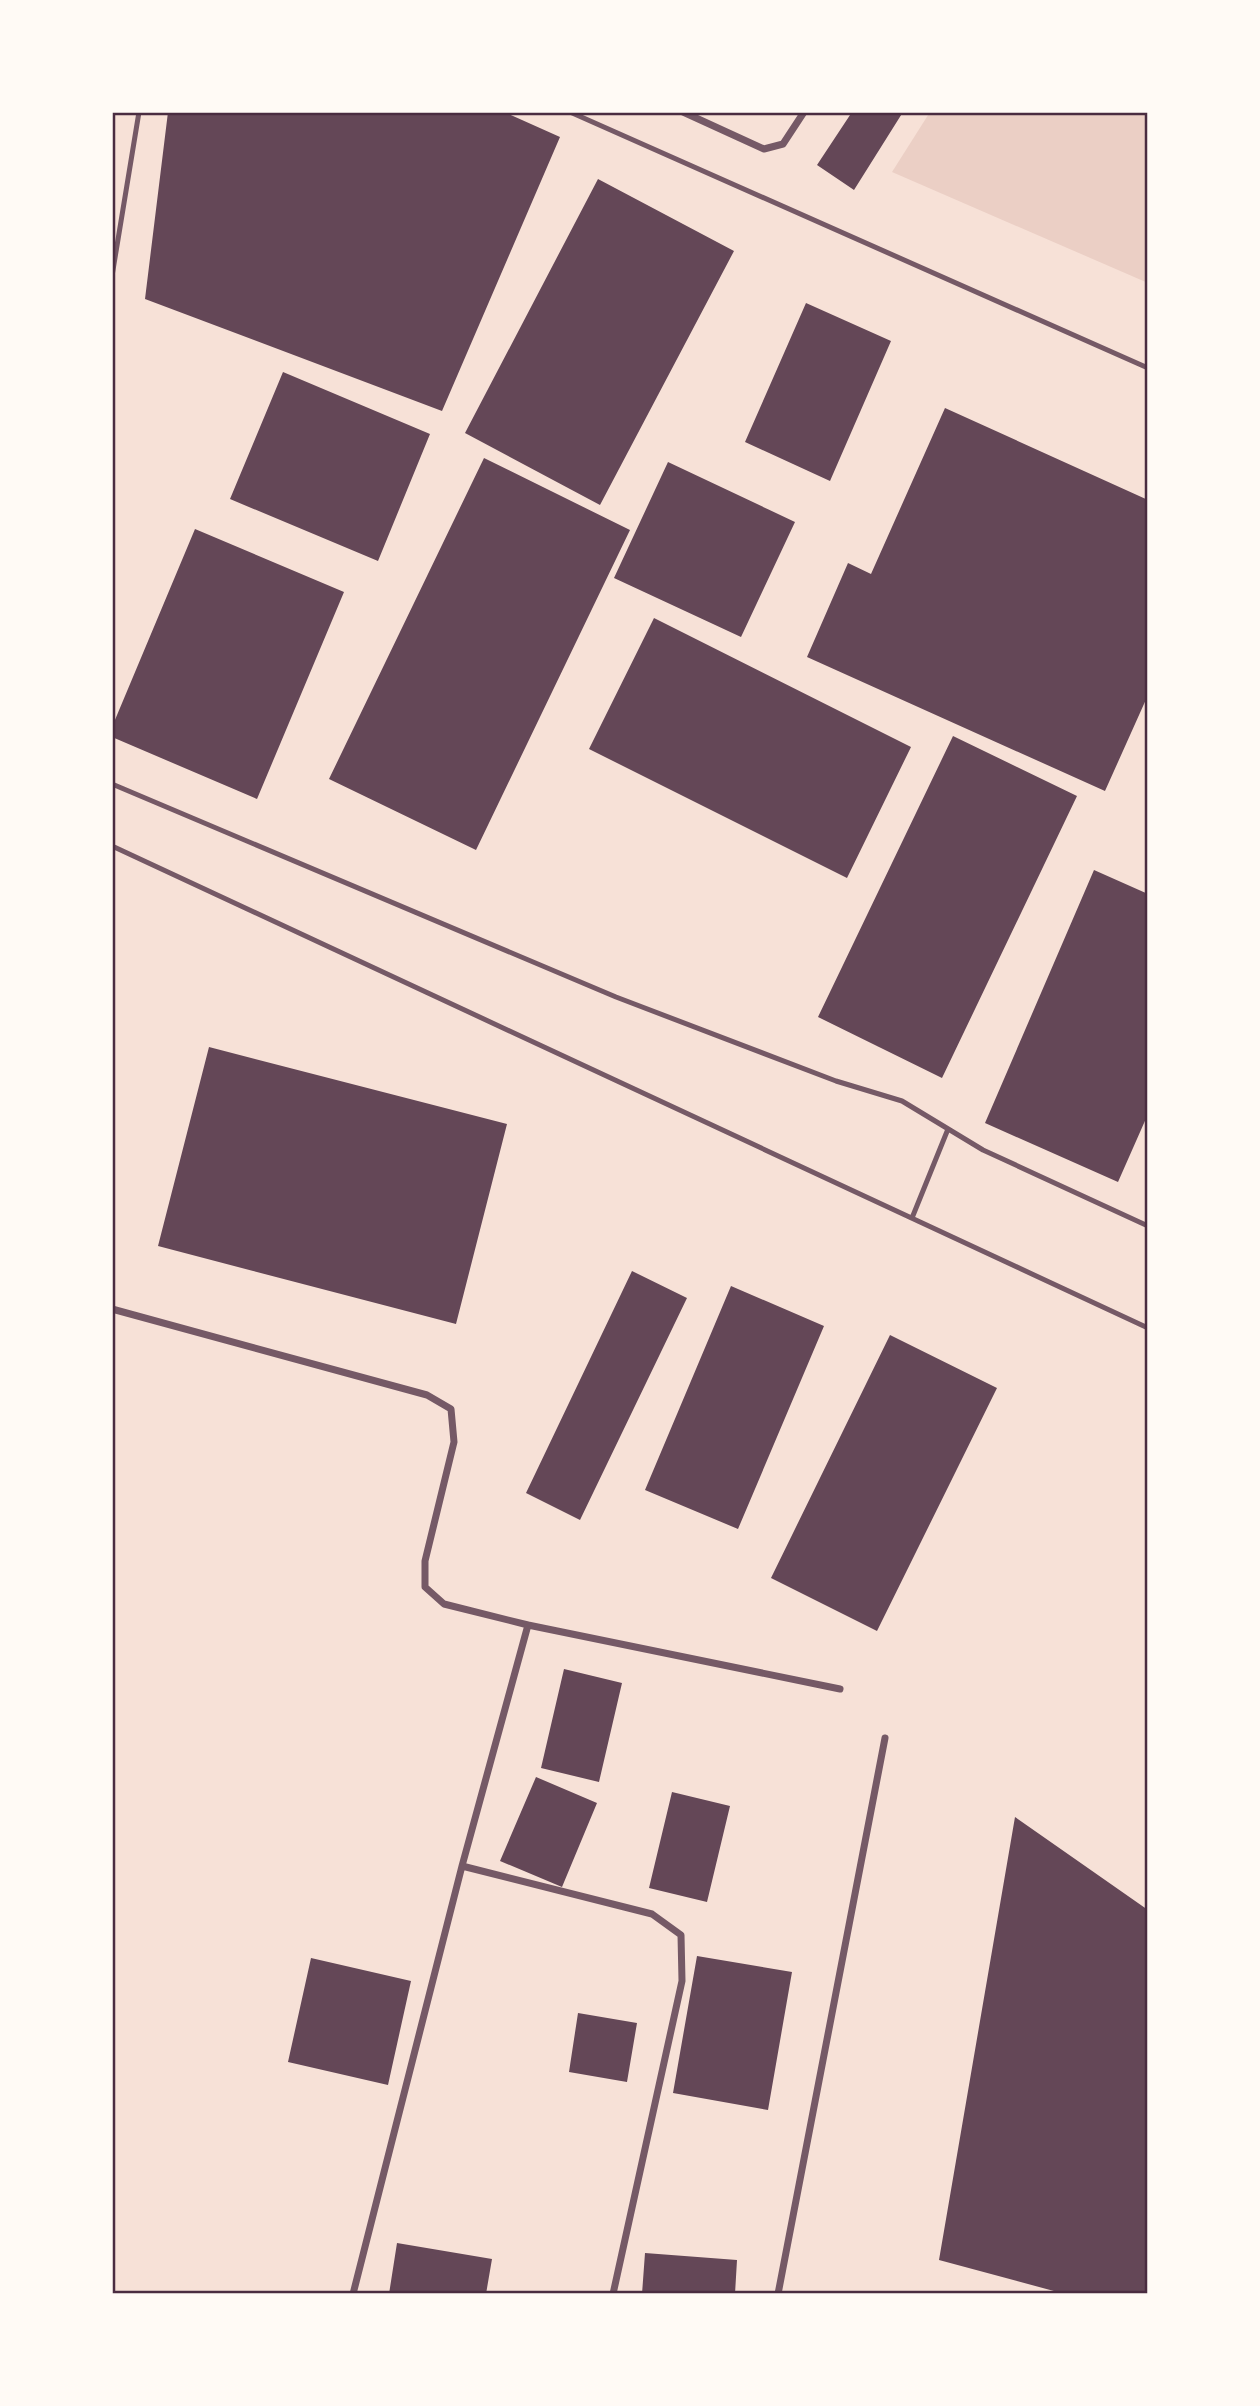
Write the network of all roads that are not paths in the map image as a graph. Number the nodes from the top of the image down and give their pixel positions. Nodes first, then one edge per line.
1 (139, 112) edge
2 (570, 112) edge
3 (683, 112) edge
4 (804, 112) edge
5 (112, 276) edge
6 (1148, 368) edge
7 (112, 784) edge
8 (112, 846) edge
9 (948, 1129) junction
10 (912, 1218) junction
11 (1148, 1226) edge
12 (112, 1309) edge
13 (1148, 1328) edge
14 (528, 1625) junction
15 (840, 1689) dead end
16 (885, 1738) dead end
17 (462, 1866) junction
18 (353, 2294) edge
19 (613, 2294) edge
20 (778, 2294) edge

1 - 5 lane
2 - 6 lane
3 - 4 street
7 - 9 lane
8 - 10 lane
9 - 10 lane
9 - 11 lane
10 - 13 lane
12 - 14 street
14 - 15 street
14 - 17 street
16 - 20 street
17 - 18 street
17 - 19 street

